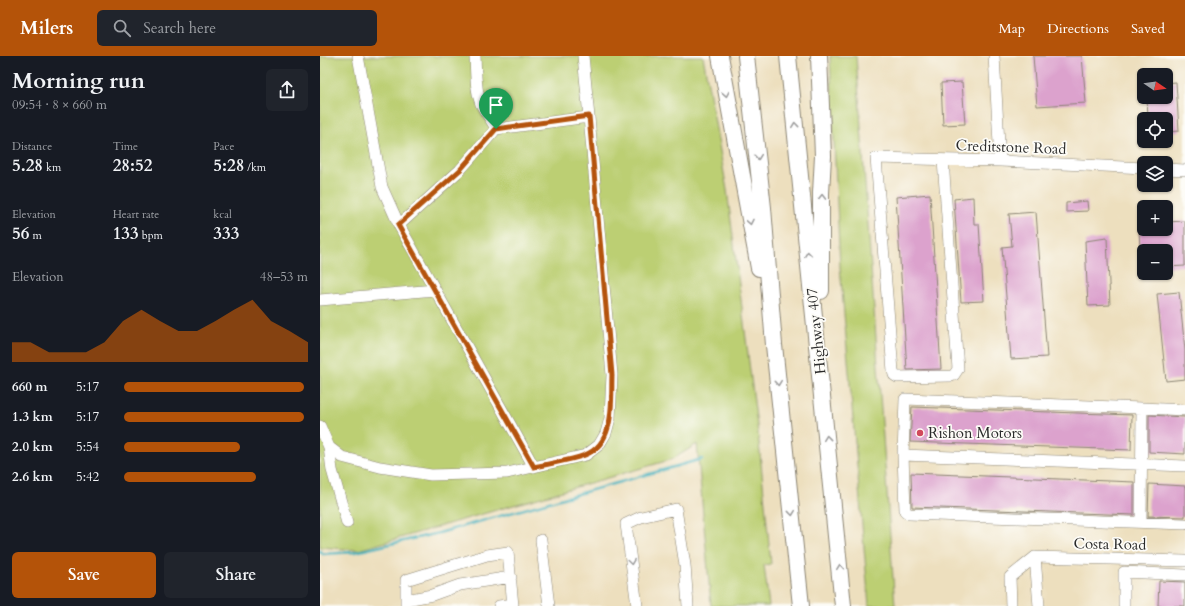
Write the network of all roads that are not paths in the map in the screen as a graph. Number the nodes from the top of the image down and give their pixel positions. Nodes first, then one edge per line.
1 (358, 56) edge
2 (475, 56) edge
3 (583, 56) edge
4 (720, 56) edge
5 (746, 56) edge
6 (788, 56) edge
7 (818, 56) edge
8 (994, 56) edge
9 (589, 116) junction
10 (496, 129) junction
11 (943, 160) junction
12 (1000, 161) junction
13 (1137, 168) edge
14 (1173, 169) edge
15 (1185, 170) edge
16 (398, 225) junction
17 (435, 290) junction
18 (320, 300) edge
19 (774, 344) junction
20 (821, 376) junction
21 (1142, 408) junction
22 (1185, 410) edge
23 (320, 426) edge
24 (329, 447) junction
25 (904, 455) junction
26 (1143, 464) junction
27 (1185, 466) edge
28 (534, 467) junction
29 (1141, 522) junction
30 (347, 523) dead end
31 (1185, 524) edge
32 (541, 540) dead end
33 (1034, 558) junction
34 (1185, 561) edge
35 (1185, 575) edge
36 (511, 577) junction
37 (406, 603) edge
38 (513, 605) edge
39 (499, 606) edge
40 (549, 606) edge
41 (637, 606) edge
42 (688, 606) edge
43 (801, 606) edge
44 (844, 606) edge
45 (1012, 606) edge
46 (1039, 606) edge
47 (1124, 606) edge

1 - 16 street
2 - 10 street
3 - 9 street
4 -> 19 highway
5 -> 19 highway
20 -> 6 highway, Highway 407
20 -> 7 highway
8 - 12 street
9 - 10 street
9 - 28 street
10 - 16 street
11 - 11 street, Creditstone Road
11 - 12 street, Creditstone Road
12 - 13 street, Creditstone Road
14 - 15 street
16 - 17 street
17 - 18 street
17 - 28 street
19 -> 43 highway
44 -> 20 highway, Highway 407
21 - 22 street
21 - 25 street
21 - 26 street
23 - 24 street
24 - 28 street
24 - 30 street
25 - 26 street
25 - 29 street
26 - 27 street
26 - 29 street
29 - 31 street
32 - 40 street
33 - 34 street, Costa Road
33 - 45 street
33 - 46 street
35 - 47 street
36 - 37 street
36 - 37 street
36 - 38 street
38 - 39 street
42 -> 41 street

